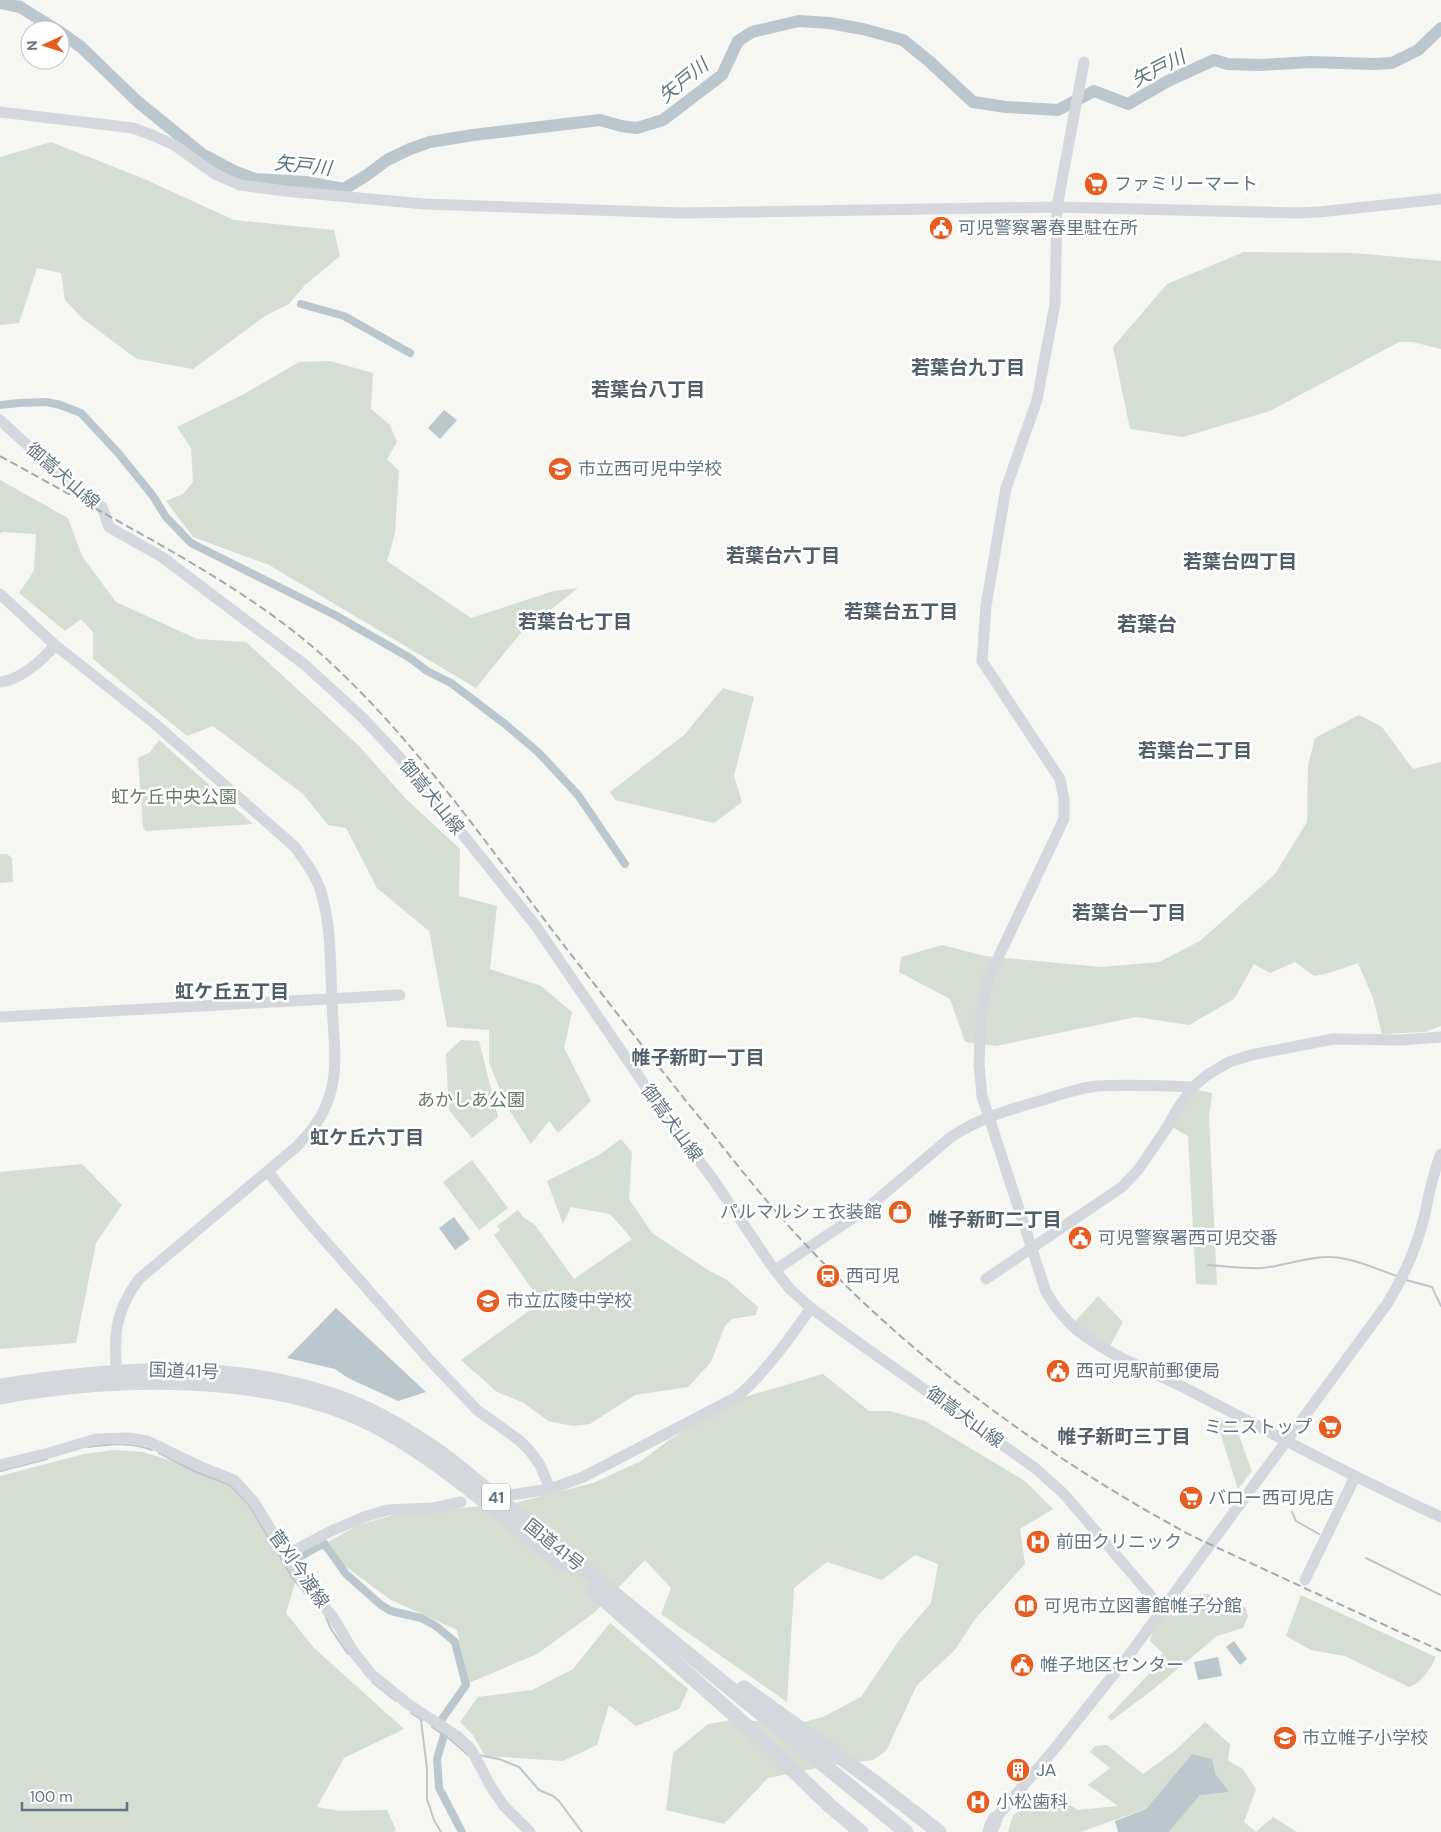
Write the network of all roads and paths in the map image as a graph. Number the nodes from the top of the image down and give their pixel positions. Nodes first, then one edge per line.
1 (1084, 62) dead end
2 (0, 112) edge
3 (1441, 199) edge
4 (1057, 207) junction
5 (0, 420) edge
6 (0, 594) edge
7 (56, 644) junction
8 (0, 682) edge
9 (400, 995) dead end
10 (332, 998) junction
11 (0, 1017) edge
12 (1441, 1037) edge
13 (1193, 1087) junction
14 (988, 1117) junction
15 (1441, 1154) edge
16 (268, 1172) junction
17 (1031, 1247) junction
18 (775, 1270) junction
19 (986, 1279) dead end
20 (811, 1308) junction
21 (116, 1377) junction
22 (0, 1386) edge
23 (0, 1396) edge
24 (1286, 1441) junction
25 (0, 1465) edge
26 (1355, 1477) junction
27 (550, 1489) junction
28 (510, 1496) dead end
29 (461, 1502) dead end
30 (1441, 1517) edge
31 (286, 1556) junction
32 (1305, 1580) dead end
33 (594, 1590) junction
34 (611, 1592) junction
35 (1163, 1610) junction
36 (993, 1826) edge
37 (530, 1832) edge
38 (861, 1832) edge
39 (891, 1832) edge
40 (906, 1832) edge
41 (939, 1832) edge
42 (983, 1832) edge

1 - 4 street
2 - 4 street
3 - 4 street
4 - 14 street
5 - 18 street, 御嵩犬山線
6 - 7 street
7 - 8 street
7 - 10 street
9 - 10 street
10 - 11 street
10 - 16 street
12 - 13 street
13 - 14 street
13 - 17 street
14 - 17 street
14 - 18 street
15 - 24 street
16 - 21 street
16 - 27 street
17 - 19 street
17 - 24 street
18 - 20 street, 御嵩犬山線
20 - 27 street
20 - 35 street, 御嵩犬山線
21 - 22 highway, 国道41号 / 41
21 - 23 highway, 国道41号 / 41
21 - 33 highway, 国道41号 / 41
21 - 34 highway, 国道41号 / 41
24 - 26 street
24 - 35 street
25 - 31 street, 菅刈今渡線
26 - 30 street
26 - 32 street
27 - 28 street
29 - 31 street
31 - 37 street, 菅刈今渡線
33 - 38 highway
33 - 39 highway, 国道41号 / 41
34 - 40 highway, 国道41号 / 41
34 - 41 highway
35 - 36 street
36 - 42 street

